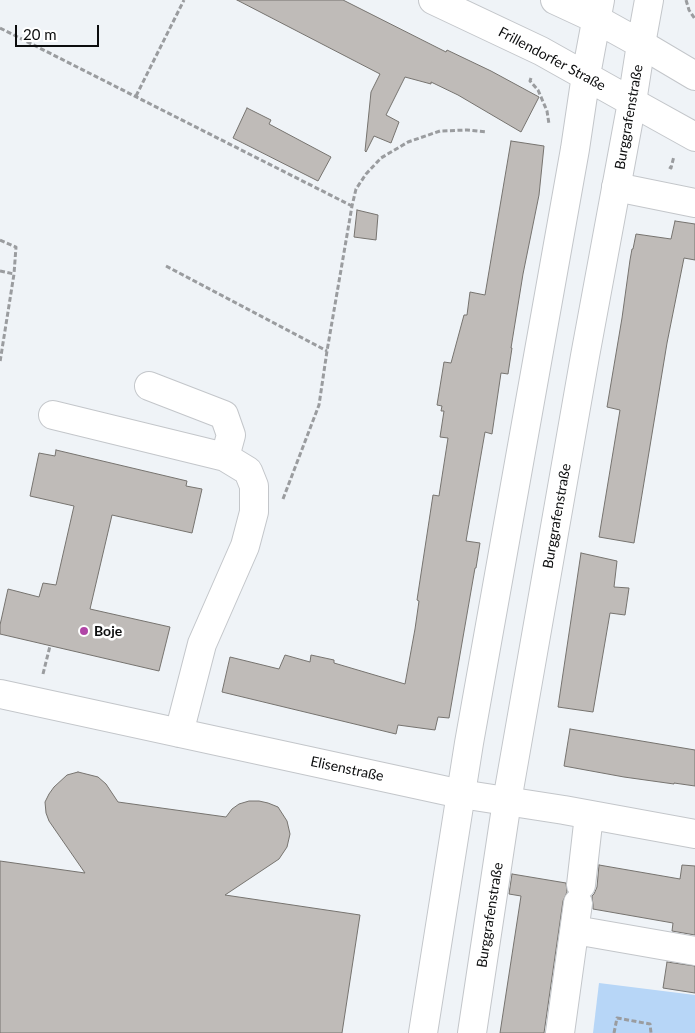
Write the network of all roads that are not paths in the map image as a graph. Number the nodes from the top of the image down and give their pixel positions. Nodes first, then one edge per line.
1 (433, 0) edge
2 (555, 0) edge
3 (649, 0) edge
4 (598, 9) edge
5 (641, 44) junction
6 (586, 76) junction
7 (695, 76) edge
8 (632, 102) junction
9 (695, 136) edge
10 (616, 187) junction
11 (695, 204) edge
12 (149, 386) dead end
13 (53, 415) dead end
14 (225, 456) junction
15 (0, 694) edge
16 (179, 733) junction
17 (461, 794) junction
18 (507, 801) junction
19 (590, 815) junction
20 (695, 834) edge
21 (578, 906) junction
22 (695, 951) edge
23 (423, 1033) edge
24 (472, 1033) edge
25 (560, 1033) edge

1 - 6 main road, Frillendorfer Straße
2 - 4 main road
3 - 5 main road, Burggrafenstraße
4 - 5 main road
4 - 6 main road
5 - 7 main road
5 - 8 main road, Burggrafenstraße
6 - 8 main road, Frillendorfer Straße
6 - 17 main road
8 - 9 main road, Frillendorfer Straße
8 - 10 main road, Burggrafenstraße
10 - 11 main road
10 - 18 main road, Burggrafenstraße
12 - 14 main road
13 - 14 main road
14 - 16 main road
15 - 16 main road, Elisenstraße
16 - 17 main road, Elisenstraße
17 - 18 main road, Elisenstraße
17 - 23 main road
18 - 19 main road, Elisenstraße
18 - 24 main road, Burggrafenstraße
19 - 20 main road, Elisenstraße
19 - 21 main road
21 - 22 main road
21 - 25 main road

